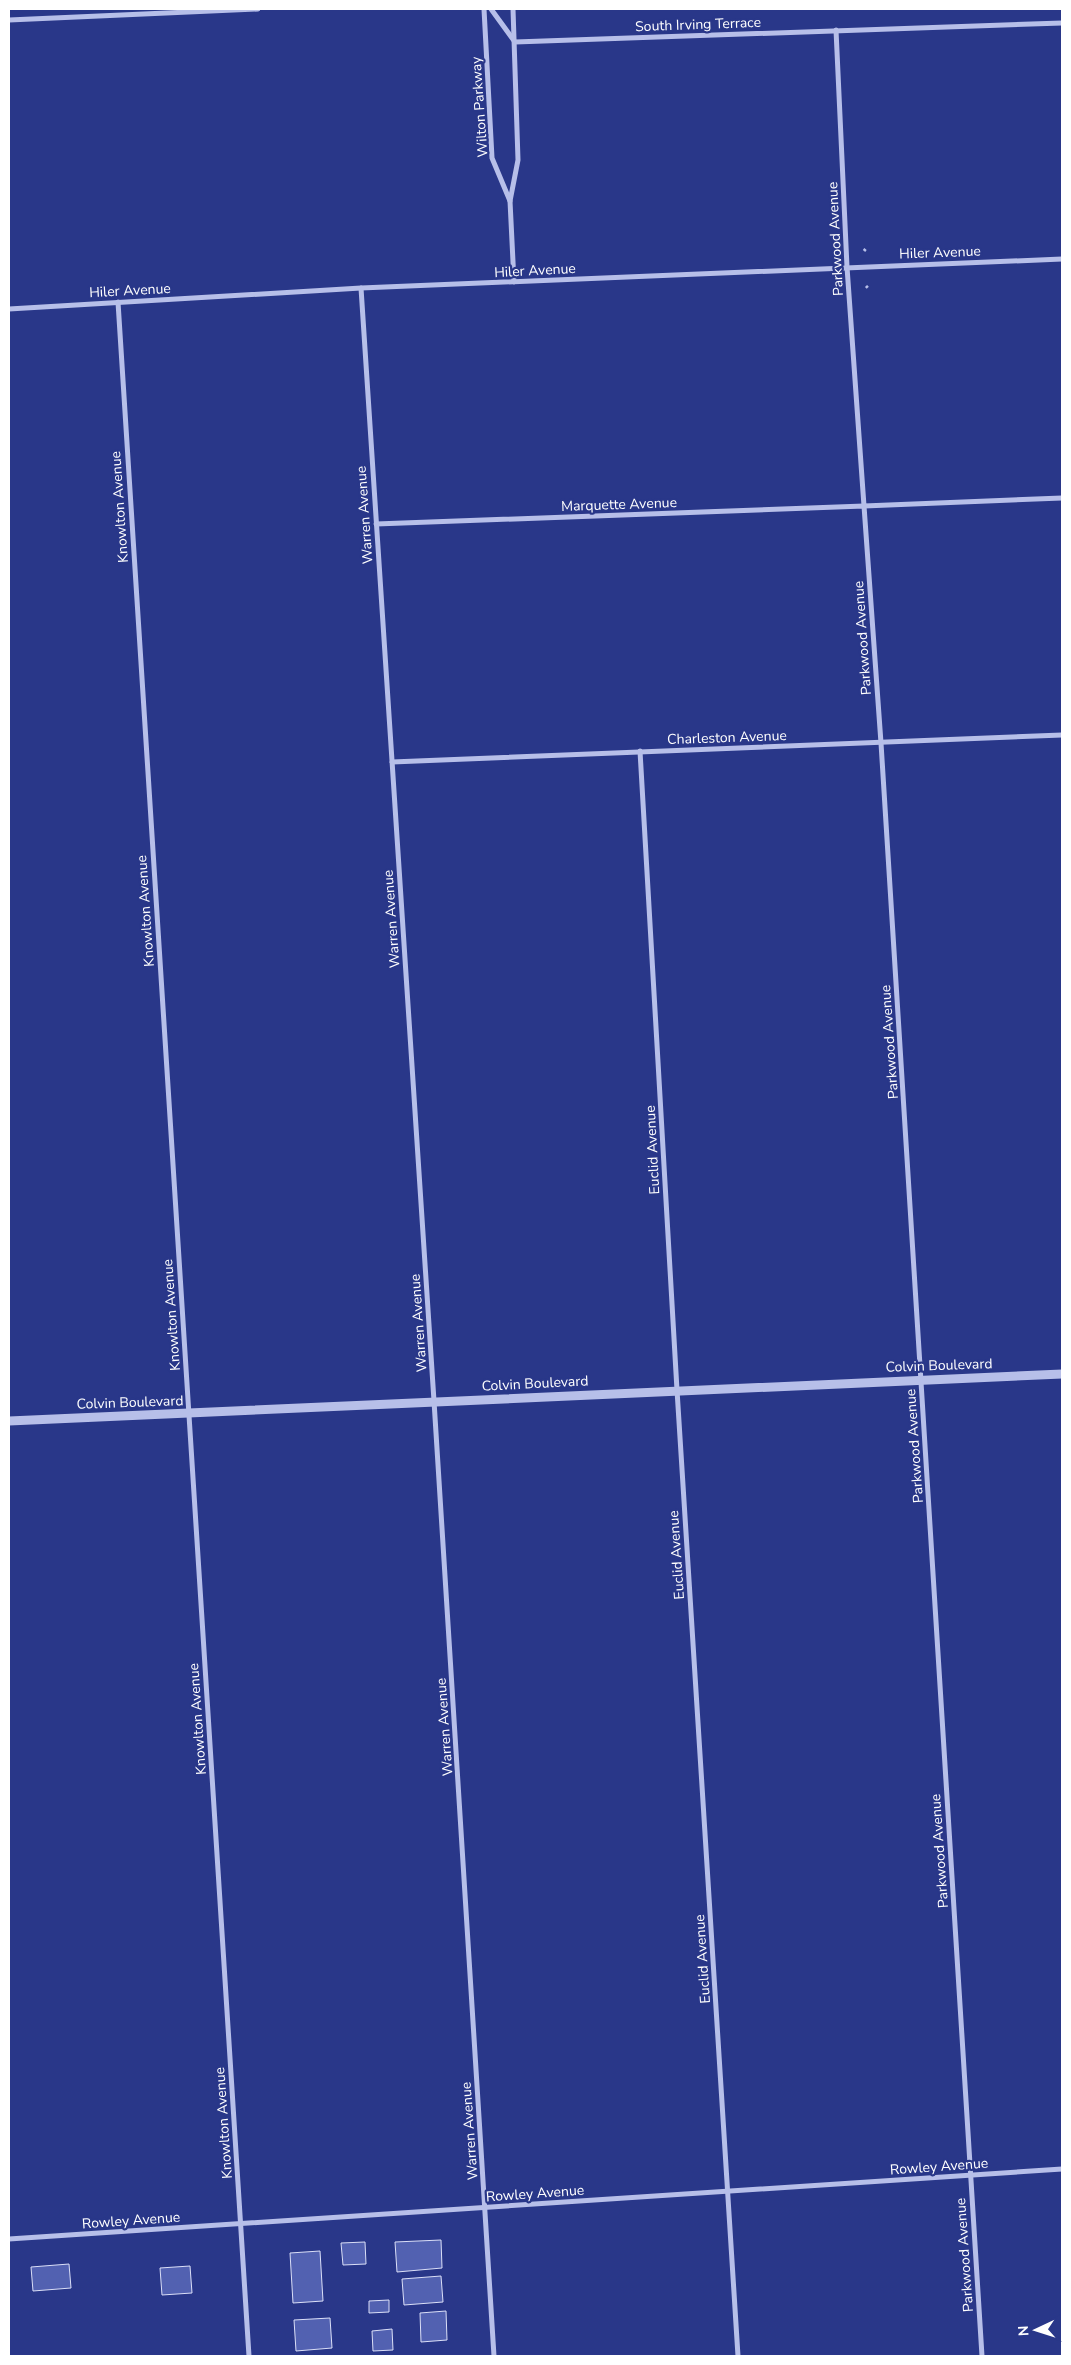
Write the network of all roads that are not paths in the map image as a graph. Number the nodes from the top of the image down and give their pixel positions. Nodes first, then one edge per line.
1 (258, 9) edge
2 (484, 9) edge
3 (491, 9) edge
4 (514, 9) edge
5 (9, 20) edge
6 (1062, 22) edge
7 (836, 30) junction
8 (515, 42) junction
9 (510, 201) junction
10 (1062, 259) edge
11 (847, 267) junction
12 (514, 282) junction
13 (361, 288) junction
14 (118, 302) junction
15 (9, 309) edge
16 (1062, 498) edge
17 (864, 506) junction
18 (376, 524) junction
19 (1062, 735) edge
20 (881, 743) junction
21 (640, 751) junction
22 (392, 762) junction
23 (1062, 1374) edge
24 (922, 1380) junction
25 (677, 1390) junction
26 (434, 1401) junction
27 (188, 1413) junction
28 (9, 1420) edge
29 (1062, 2169) edge
30 (970, 2176) junction
31 (728, 2191) junction
32 (485, 2208) junction
33 (240, 2224) junction
34 (9, 2239) edge
35 (249, 2356) edge
36 (494, 2356) edge
37 (738, 2356) edge
38 (982, 2356) edge

1 - 5 street
2 - 9 street, Wilton Parkway
3 - 8 street
4 - 8 street, Wilton Parkway
6 - 7 street, South Irving Terrace
7 - 8 street, South Irving Terrace
7 - 11 street, Parkwood Avenue
8 - 9 street, Wilton Parkway
9 - 12 street, Wilton Parkway
10 - 11 street, Hiler Avenue
11 - 12 street, Hiler Avenue
11 - 17 street, Parkwood Avenue
12 - 13 street, Hiler Avenue
13 - 14 street, Hiler Avenue
13 - 18 street, Warren Avenue
14 - 15 street, Hiler Avenue
14 - 27 street, Knowlton Avenue
16 - 17 street, Marquette Avenue
17 - 18 street, Marquette Avenue
17 - 20 street, Parkwood Avenue
18 - 22 street, Warren Avenue
19 - 20 street, Charleston Avenue
20 - 21 street, Charleston Avenue
20 - 24 street, Parkwood Avenue
21 - 22 street, Charleston Avenue
21 - 25 street, Euclid Avenue
22 - 26 street, Warren Avenue
23 - 24 street, Colvin Boulevard
24 - 25 street, Colvin Boulevard
24 - 30 street, Parkwood Avenue
25 - 26 street, Colvin Boulevard
25 - 31 street, Euclid Avenue
26 - 27 street, Colvin Boulevard
26 - 32 street, Warren Avenue
27 - 28 street, Colvin Boulevard
27 - 33 street, Knowlton Avenue
29 - 30 street, Rowley Avenue
30 - 31 street, Rowley Avenue
30 - 38 street, Parkwood Avenue
31 - 32 street, Rowley Avenue
31 - 37 street, Euclid Avenue
32 - 33 street, Rowley Avenue
32 - 36 street, Warren Avenue
33 - 34 street, Rowley Avenue
33 - 35 street, Knowlton Avenue

